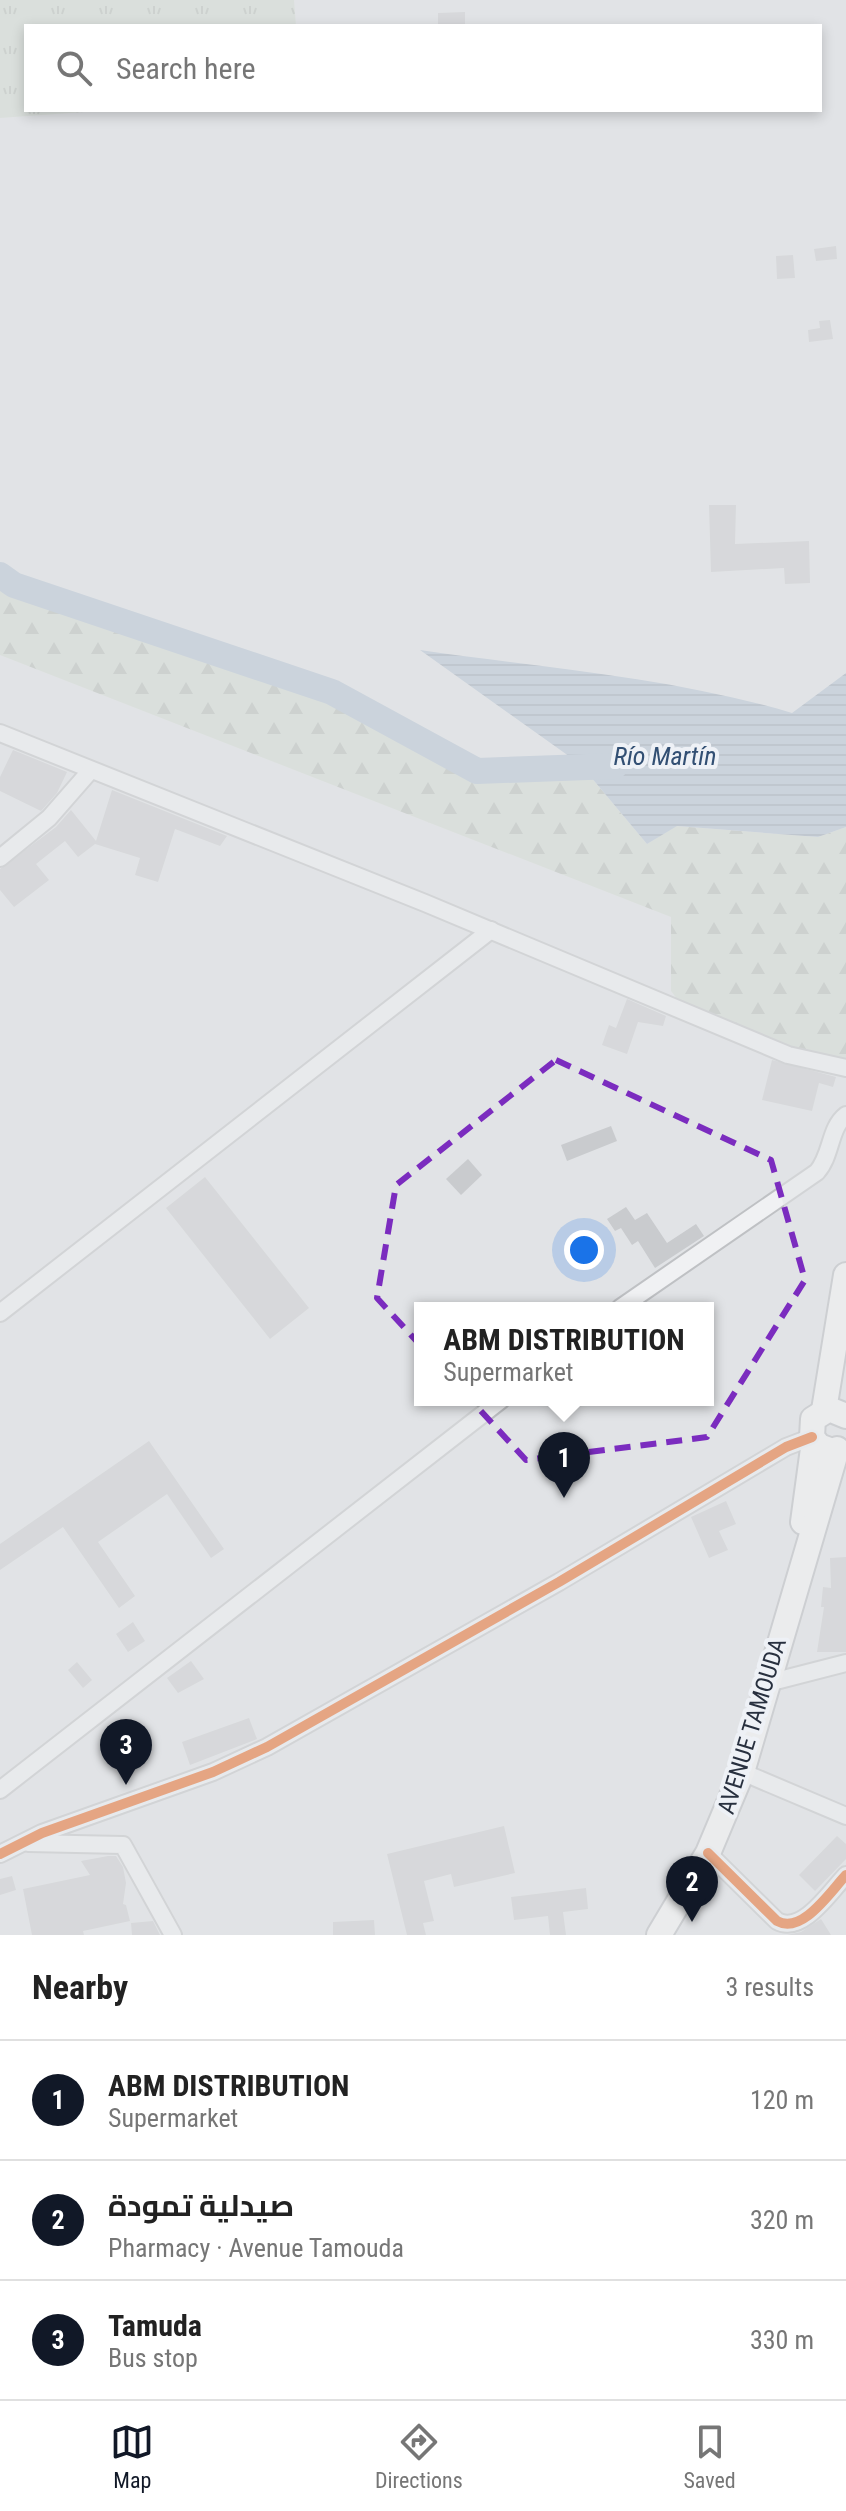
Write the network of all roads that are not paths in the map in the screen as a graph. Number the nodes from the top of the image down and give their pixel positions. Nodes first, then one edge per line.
1 (0, 733) edge
2 (91, 770) junction
3 (0, 858) edge
4 (491, 930) junction
5 (846, 1068) edge
6 (846, 1115) edge
7 (846, 1275) edge
8 (629, 1302) edge
9 (0, 1313) edge
10 (846, 1377) edge
11 (493, 1406) edge
12 (826, 1430) edge
13 (846, 1663) edge
14 (768, 1683) junction
15 (742, 1772) junction
16 (0, 1790) edge
17 (846, 1816) edge
18 (22, 1843) junction
19 (708, 1853) junction
20 (0, 1854) edge
21 (846, 1875) edge
22 (665, 1932) edge
23 (173, 1935) edge

1 - 2 street
2 - 3 street
2 - 4 street
4 - 5 street
4 - 9 street
6 - 8 street
7 - 12 highway, AVENUE TAMOUDA
10 - 12 highway, AVENUE TAMOUDA
11 - 16 street
12 - 14 highway, AVENUE TAMOUDA
12 - 18 street
13 - 14 street
14 - 15 highway, AVENUE TAMOUDA
15 - 17 street
15 - 19 highway, AVENUE TAMOUDA
18 - 20 street
18 - 23 street
19 - 21 street
19 - 22 highway, AVENUE TAMOUDA

